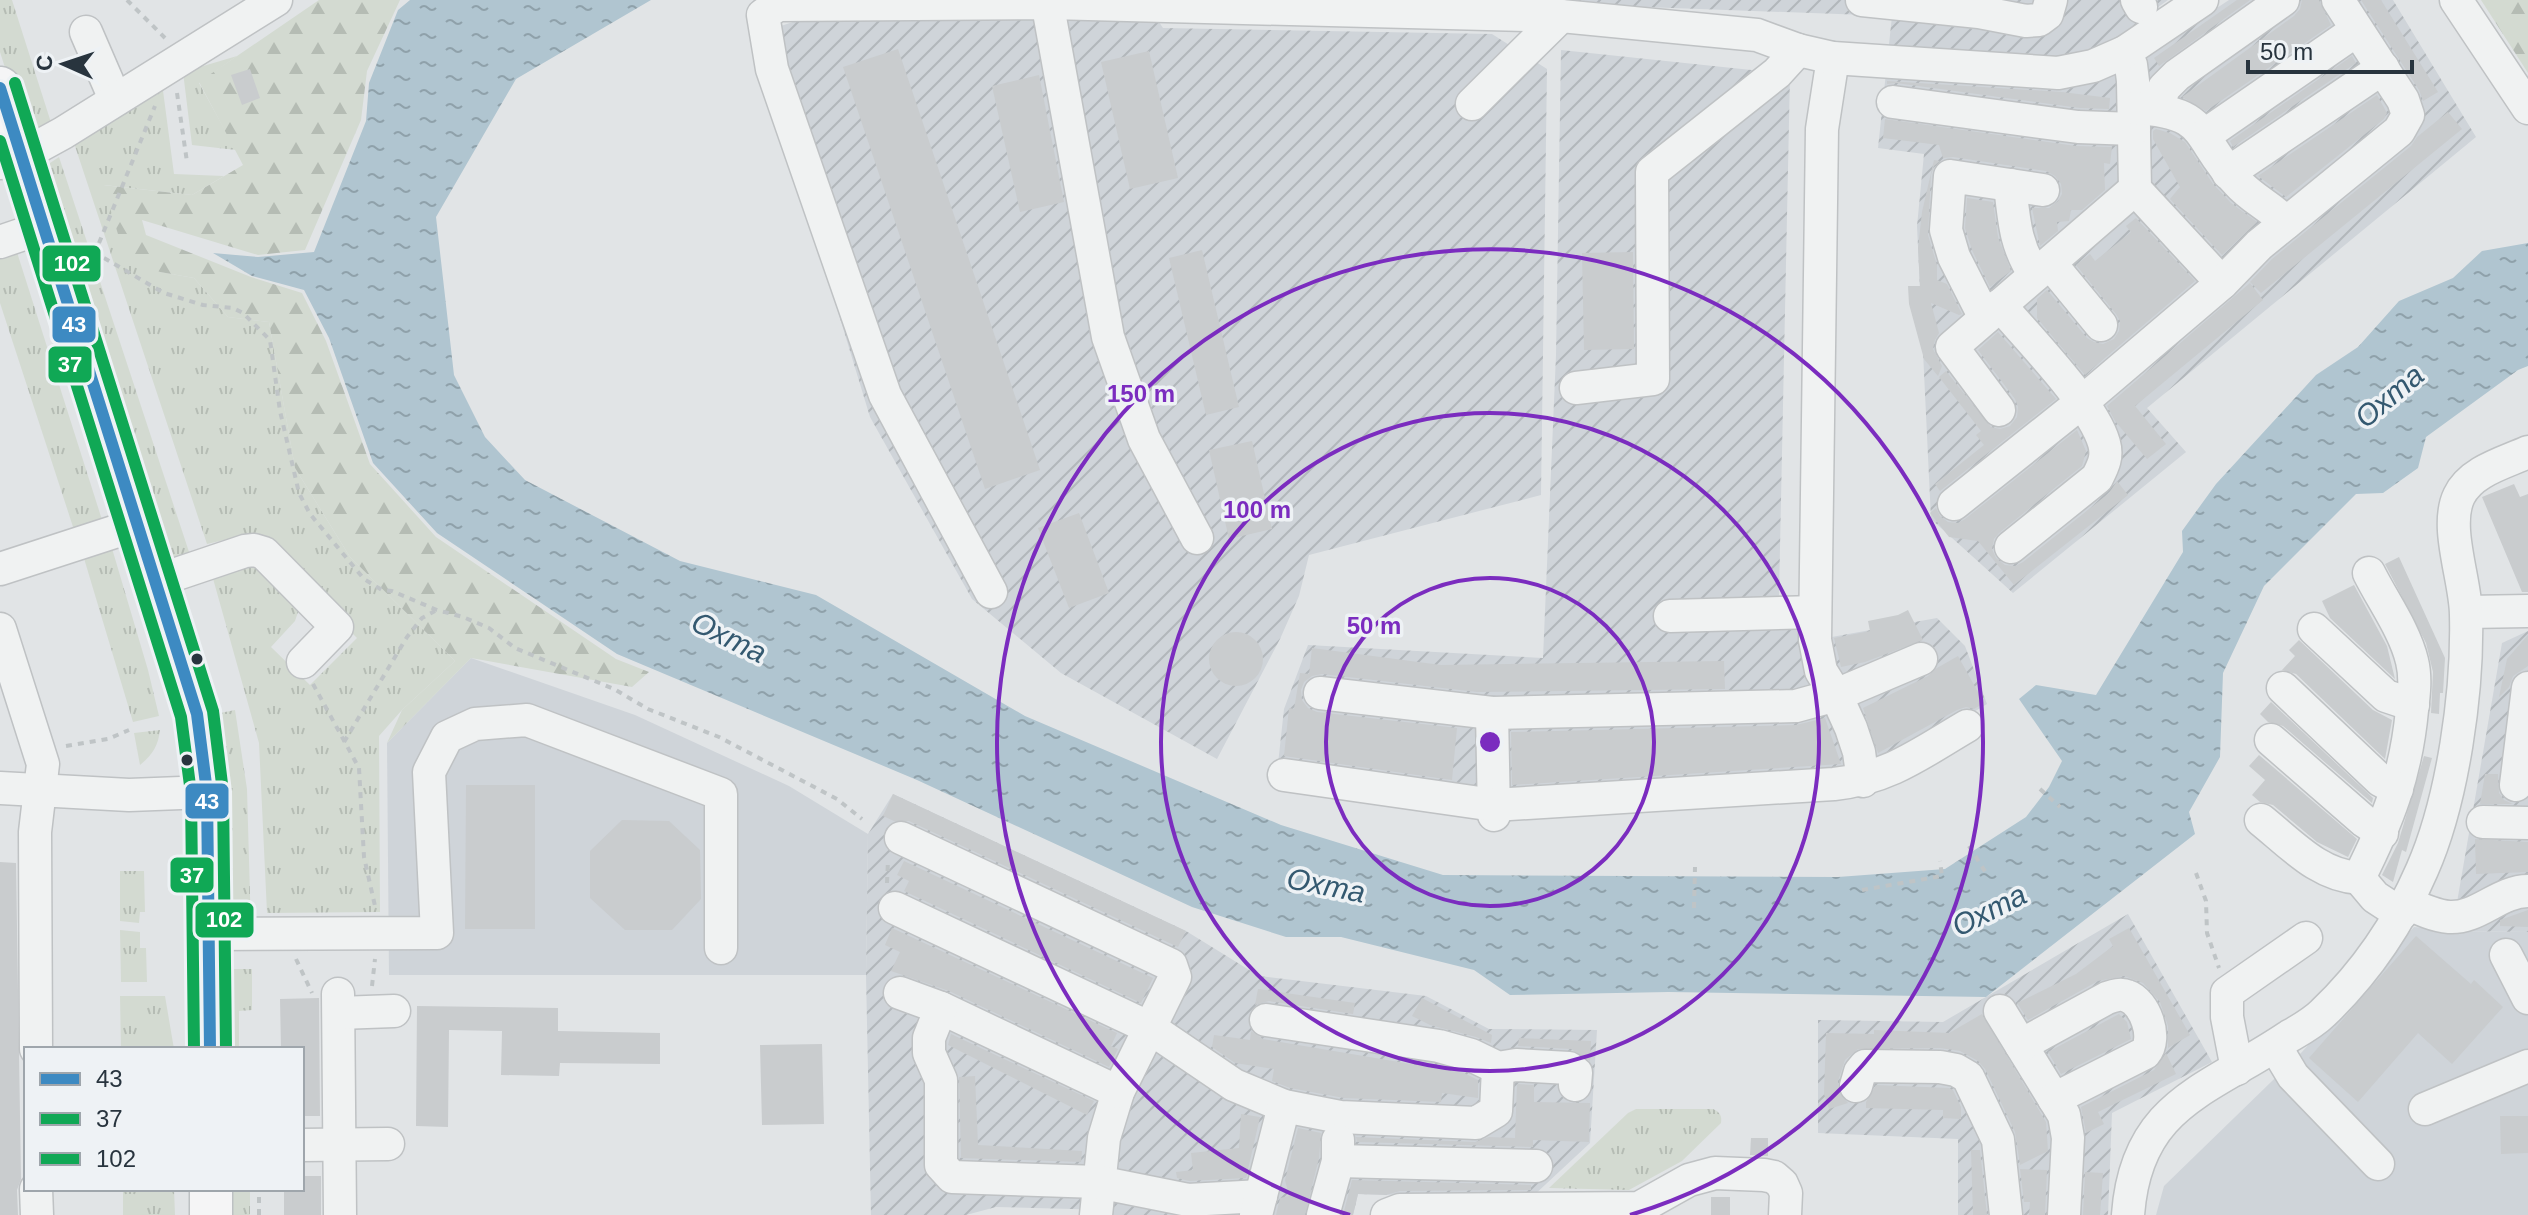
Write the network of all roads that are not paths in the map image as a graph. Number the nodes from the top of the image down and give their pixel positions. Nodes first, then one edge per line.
1 (276, 0) edge
2 (1862, 0) edge
3 (2051, 0) edge
4 (2202, 0) edge
5 (2283, 0) edge
6 (2338, 0) edge
7 (2456, 0) edge
8 (1050, 3) junction
9 (1980, 6) edge
10 (1561, 16) junction
11 (2357, 30) junction
12 (86, 32) dead end
13 (1798, 50) junction
14 (2125, 52) junction
15 (1833, 58) junction
16 (2383, 68) junction
17 (1, 97) edge
18 (115, 99) junction
19 (1893, 102) dead end
20 (1472, 104) dead end
21 (2528, 108) edge
22 (2142, 115) junction
23 (2205, 135) junction
24 (7, 160) edge
25 (2228, 173) junction
26 (2010, 185) junction
27 (2135, 189) junction
28 (2043, 190) dead end
29 (2286, 223) junction
30 (22, 234) edge
31 (2042, 269) junction
32 (2222, 283) junction
33 (1992, 312) junction
34 (2101, 325) dead end
35 (1576, 388) dead end
36 (2082, 402) junction
37 (1999, 410) dead end
38 (2528, 452) edge
39 (1954, 504) dead end
40 (117, 531) junction
41 (1197, 538) dead end
42 (2011, 547) dead end
43 (0, 569) edge
44 (2369, 573) dead end
45 (156, 581) junction
46 (991, 592) dead end
47 (2528, 611) edge
48 (1815, 612) junction
49 (2467, 612) junction
50 (1670, 616) dead end
51 (0, 629) edge
52 (2314, 629) dead end
53 (1921, 659) dead end
54 (303, 662) road end
55 (2283, 688) dead end
56 (1320, 693) dead end
57 (1836, 695) junction
58 (2527, 697) edge
59 (2413, 705) junction
60 (1492, 713) junction
61 (1967, 726) dead end
62 (2271, 740) dead end
63 (2521, 771) edge
64 (1284, 775) dead end
65 (1863, 781) junction
66 (0, 788) edge
67 (2397, 789) junction
68 (39, 791) junction
69 (196, 793) junction
70 (1494, 810) junction
71 (2261, 820) dead end
72 (2483, 822) dead end
73 (2528, 823) edge
74 (2382, 833) junction
75 (901, 838) road end
76 (2359, 878) junction
77 (2528, 891) edge
78 (895, 908) road end
79 (2404, 909) junction
80 (209, 934) junction
81 (2306, 938) dead end
82 (721, 948) dead end
83 (2506, 955) dead end
84 (900, 993) dead end
85 (2528, 998) edge
86 (360, 1008) road end
87 (941, 1008) junction
88 (2000, 1011) dead end
89 (1266, 1020) dead end
90 (1150, 1028) junction
91 (2021, 1045) junction
92 (2275, 1046) junction
93 (36, 1047) edge
94 (187, 1047) edge
95 (210, 1047) edge
96 (2528, 1066) edge
97 (1498, 1068) junction
98 (2237, 1069) junction
99 (1575, 1085) dead end
100 (1856, 1086) dead end
101 (1118, 1092) junction
102 (2054, 1099) junction
103 (1284, 1106) junction
104 (2425, 1109) dead end
105 (1340, 1117) junction
106 (340, 1144) junction
107 (388, 1144) dead end
108 (304, 1145) edge
109 (1338, 1161) junction
110 (2378, 1164) dead end
111 (1536, 1166) dead end
112 (1098, 1182) junction
113 (36, 1191) edge
114 (187, 1191) edge
115 (211, 1191) edge
116 (1148, 1204) edge
117 (1258, 1206) edge
118 (37, 1215) edge
119 (187, 1215) edge
120 (211, 1215) edge
121 (340, 1215) edge
122 (1096, 1215) edge
123 (1323, 1215) edge
124 (1387, 1215) edge
125 (1785, 1215) edge
126 (2006, 1215) edge
127 (2064, 1215) edge
128 (2128, 1215) edge

1 - 18 street
2 - 9 street
3 - 9 street
4 - 14 street
5 - 22 street
6 - 11 street
7 - 21 street
8 - 10 street
8 - 41 street
8 - 46 street
10 - 13 street
10 - 20 street
11 - 16 street
11 - 23 street
12 - 18 street
13 - 15 street
13 - 35 street
14 - 15 street
14 - 22 street
15 - 48 street
16 - 25 street
16 - 29 street
17 - 24 main road
18 - 24 street
19 - 22 street
22 - 23 street
22 - 27 street
23 - 25 street
24 - 30 main road
25 - 29 street
26 - 28 street
26 - 31 street
26 - 33 street
27 - 31 street
27 - 32 street
29 - 32 street
30 - 40 main road
30 - 45 main road
31 - 33 street
31 - 34 street
32 - 36 street
33 - 36 street
33 - 37 street
36 - 39 street
36 - 42 street
38 - 49 street
40 - 43 street
40 - 69 main road
44 - 59 street
45 - 54 street
45 - 69 main road
47 - 49 street
48 - 50 street
48 - 57 street
49 - 79 street
51 - 68 street
52 - 59 street
53 - 57 street
55 - 67 street
56 - 60 street
57 - 60 street
57 - 65 street
58 - 63 street
59 - 67 street
60 - 70 street
61 - 65 street
62 - 74 street
64 - 70 street
65 - 70 street
66 - 68 street
67 - 74 street
68 - 69 street
68 - 93 street
69 - 80 main road
69 - 94 main road
71 - 76 street
72 - 73 street
74 - 76 street
75 - 90 street
76 - 79 street
77 - 79 street
78 - 90 street
79 - 92 street
80 - 82 street
80 - 95 main road
81 - 98 street
83 - 85 street
84 - 87 street
86 - 106 street
87 - 101 street
87 - 112 street
88 - 91 street
89 - 97 street
90 - 101 street
90 - 103 street
91 - 102 street
91 - 102 street
92 - 98 street
92 - 110 street
96 - 104 street
97 - 99 street
97 - 105 street
98 - 128 street
100 - 126 street
101 - 112 street
102 - 127 street
103 - 105 street
103 - 117 street
105 - 109 street
106 - 107 street
106 - 108 street
106 - 121 street
109 - 111 street
109 - 123 street
112 - 116 street
112 - 122 street
113 - 118 street
114 - 119 main road
115 - 120 main road
116 - 117 street
124 - 125 street

